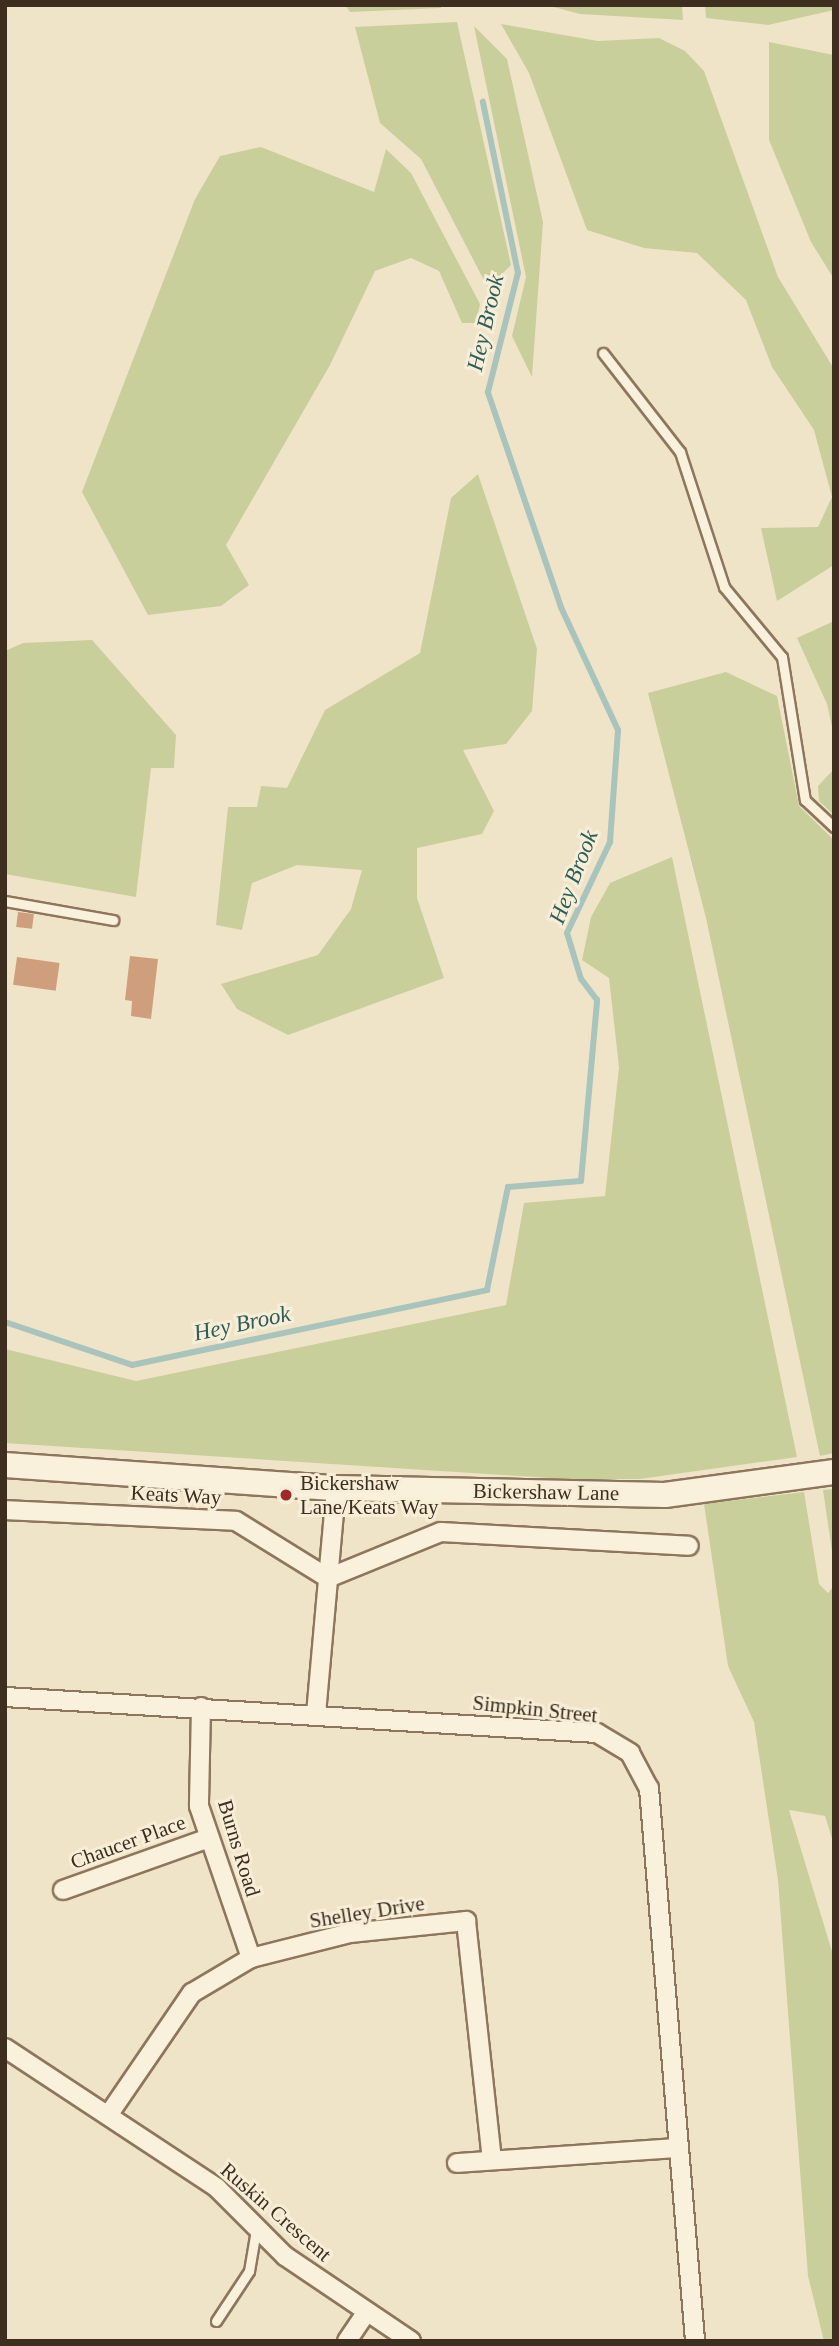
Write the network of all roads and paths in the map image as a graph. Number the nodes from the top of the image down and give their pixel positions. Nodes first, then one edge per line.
1 (603, 353) dead end
2 (834, 827) edge
3 (5, 901) edge
4 (113, 920) dead end
5 (5, 1465) edge
6 (834, 1472) edge
7 (336, 1488) junction
8 (5, 1510) edge
9 (689, 1546) dead end
10 (328, 1578) junction
11 (5, 1697) edge
12 (201, 1707) junction
13 (316, 1714) junction
14 (209, 1838) junction
15 (63, 1890) dead end
16 (251, 1958) junction
17 (5, 2048) edge
18 (109, 2114) junction
19 (678, 2148) junction
20 (492, 2160) junction
21 (457, 2163) dead end
22 (257, 2230) junction
23 (365, 2314) junction
24 (216, 2321) dead end
25 (347, 2341) edge
26 (411, 2341) edge
27 (695, 2341) edge

1 - 2 lane
3 - 4 lane
5 - 7 main road, Bickershaw Lane
6 - 7 main road, Bickershaw Lane
7 - 10 street
8 - 10 street, Keats Way
9 - 10 street
10 - 13 street
11 - 12 street, Simpkin Street
12 - 13 street, Simpkin Street
12 - 14 street, Burns Road
13 - 19 street, Simpkin Street
14 - 15 street, Chaucer Place
14 - 16 street, Burns Road
16 - 18 street, Shelley Drive
16 - 20 street, Shelley Drive
17 - 18 street, Ruskin Crescent
18 - 22 street, Ruskin Crescent
19 - 20 street
19 - 27 street, Simpkin Street
20 - 21 street
22 - 23 street, Ruskin Crescent
22 - 24 lane
23 - 25 street
23 - 26 street, Ruskin Crescent

